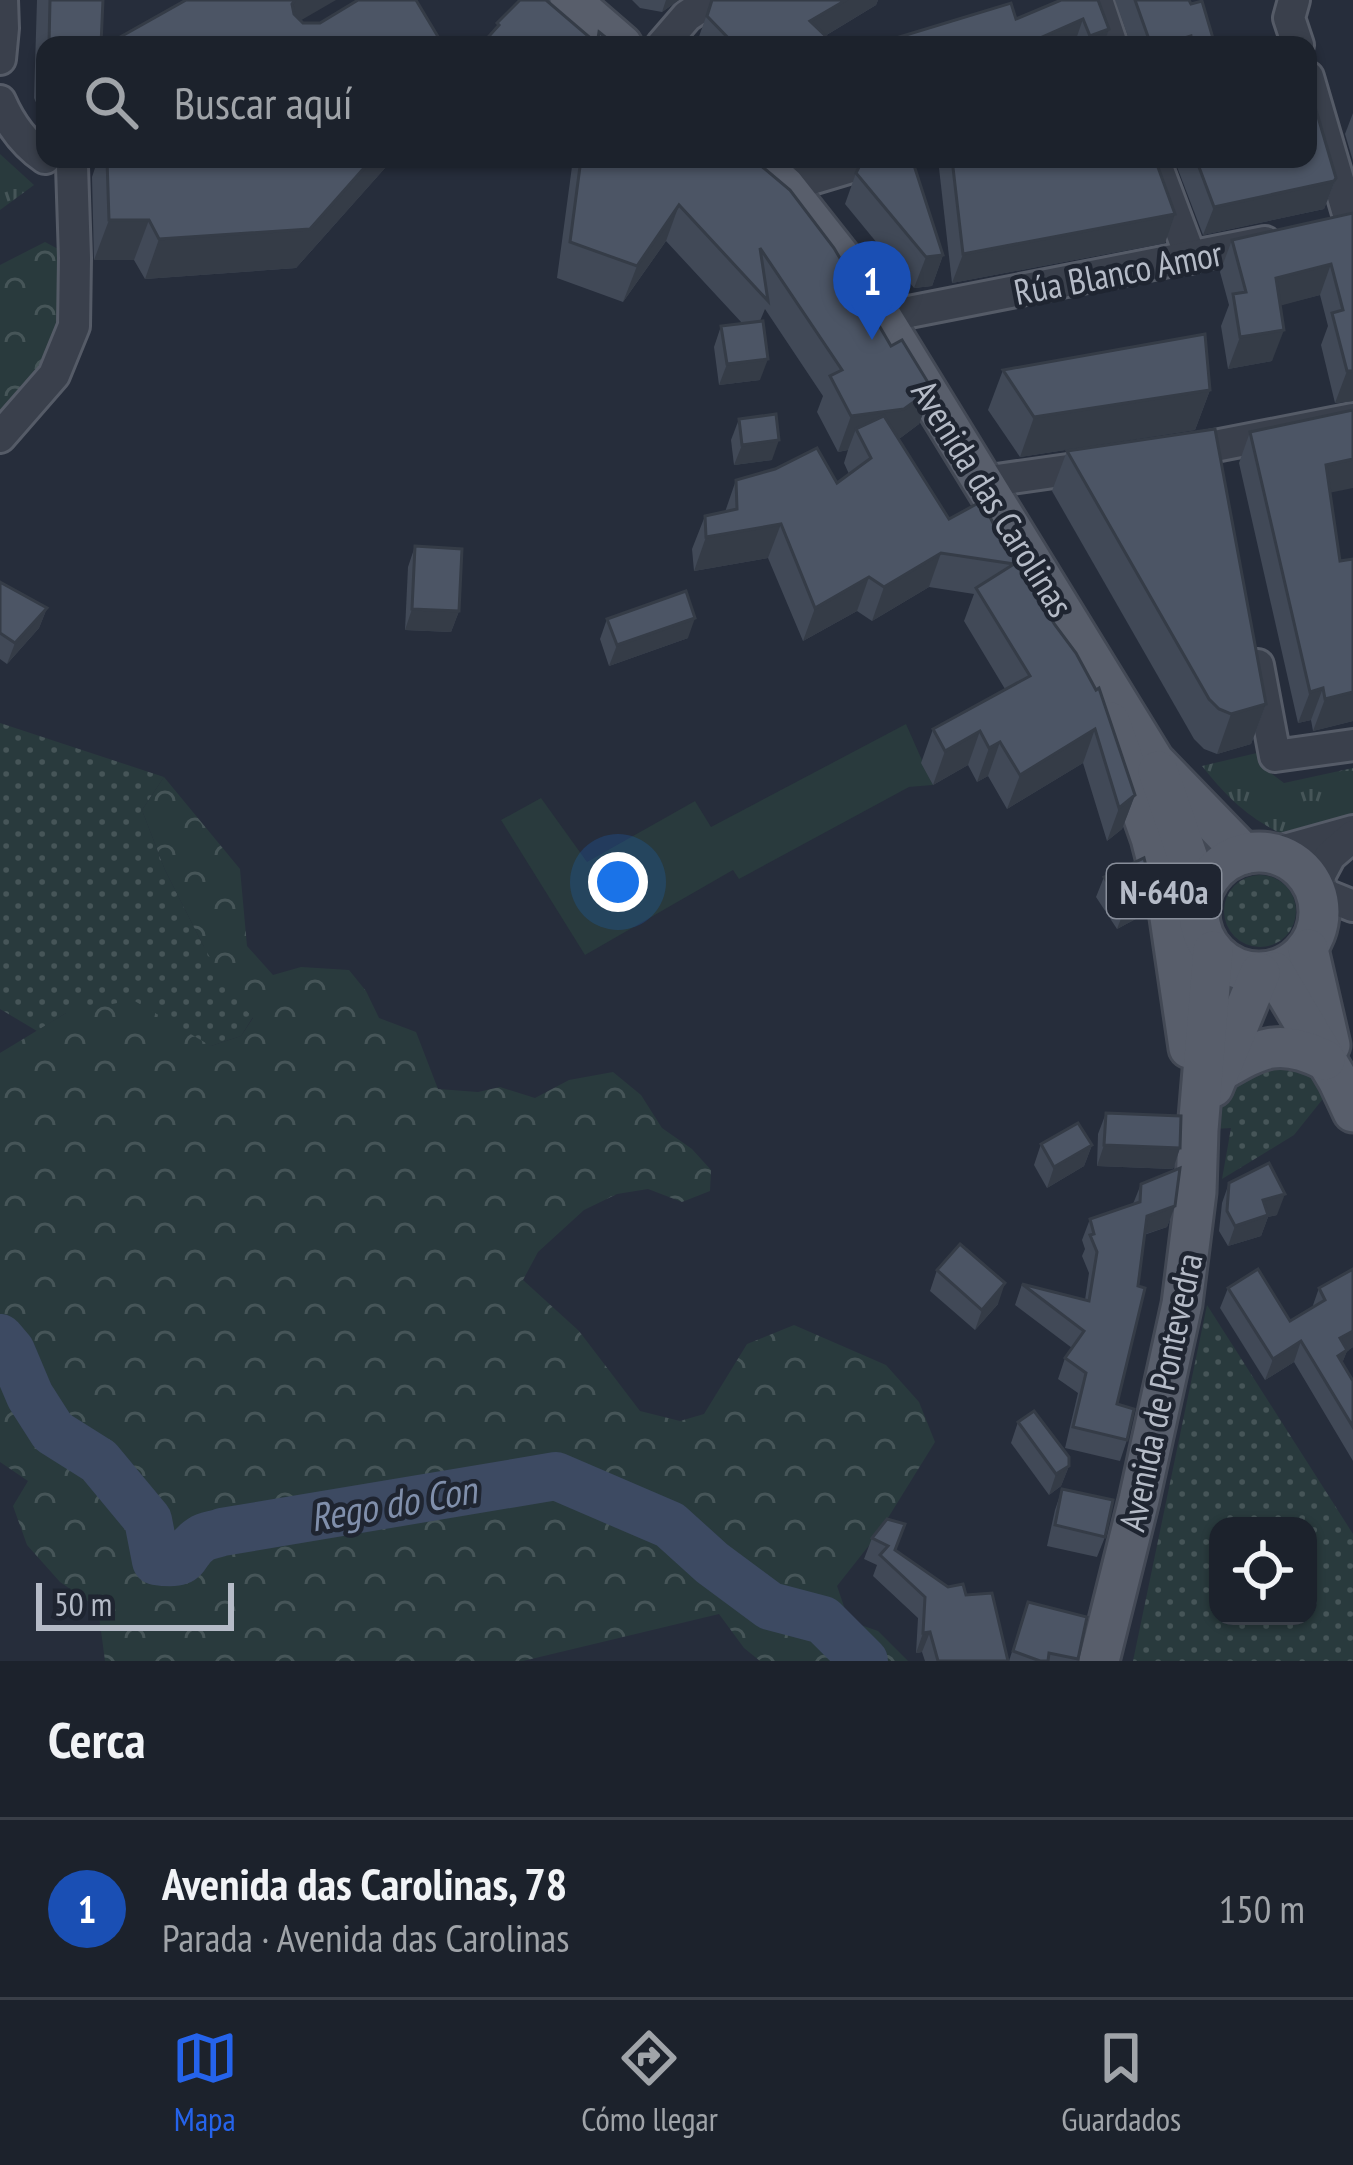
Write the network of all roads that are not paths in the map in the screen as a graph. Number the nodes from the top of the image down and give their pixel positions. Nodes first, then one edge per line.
1 (2, 0) edge
2 (569, 0) edge
3 (711, 0) edge
4 (1096, 0) edge
5 (1294, 0) edge
6 (611, 36) edge
7 (670, 36) edge
8 (1109, 36) edge
9 (1295, 36) edge
10 (0, 59) edge
11 (0, 100) edge
12 (1317, 114) edge
13 (36, 146) edge
14 (65, 168) edge
15 (763, 168) edge
16 (848, 168) edge
17 (1157, 168) edge
18 (785, 187) junction
19 (1344, 225) edge
20 (1282, 238) edge
21 (1191, 258) junction
22 (883, 320) junction
23 (1353, 419) edge
24 (0, 437) edge
25 (983, 482) junction
26 (1251, 630) edge
27 (1098, 670) junction
28 (1353, 745) edge
29 (1154, 761) junction
30 (1353, 834) edge
31 (1259, 854) junction
32 (1315, 888) junction
33 (1201, 896) junction
34 (1353, 906) edge
35 (1308, 949) junction
36 (1213, 951) junction
37 (1267, 972) junction
38 (1219, 1072) junction
39 (1338, 1084) edge
40 (1199, 1120) junction
41 (1100, 1661) edge

1 - 10 street
2 - 6 main road
3 - 7 street
4 - 8 street
5 - 9 street
11 - 13 street
12 - 19 street
14 - 24 street
15 - 18 main road, Avenida das Carolinas / N-640a
16 - 18 street
17 - 21 street
18 - 22 main road, Avenida das Carolinas / N-640a
20 - 21 street, Rúa Blanco Amor
21 - 22 street, Rúa Blanco Amor
22 - 25 main road, Avenida das Carolinas / N-640a
23 - 25 street
25 - 27 main road, Avenida das Carolinas / N-640a
26 - 28 street
27 - 29 main road, N-640a
27 - 40 main road, N-640a
29 - 31 main road, N-640a
29 - 33 main road, N-640a
30 - 31 street
30 - 32 street
31 - 32 main road, N-640a
31 - 33 main road, N-640a
32 - 34 street
32 - 35 main road
33 - 36 main road, N-640a
35 - 37 main road
35 - 39 main road
36 - 37 main road, N-640a
36 - 40 main road, N-640a
37 - 38 main road, N-640a
37 - 39 main road
38 - 39 main road
38 - 40 main road, N-640a
40 - 41 main road, Avenida de Pontevedra / N-640a

